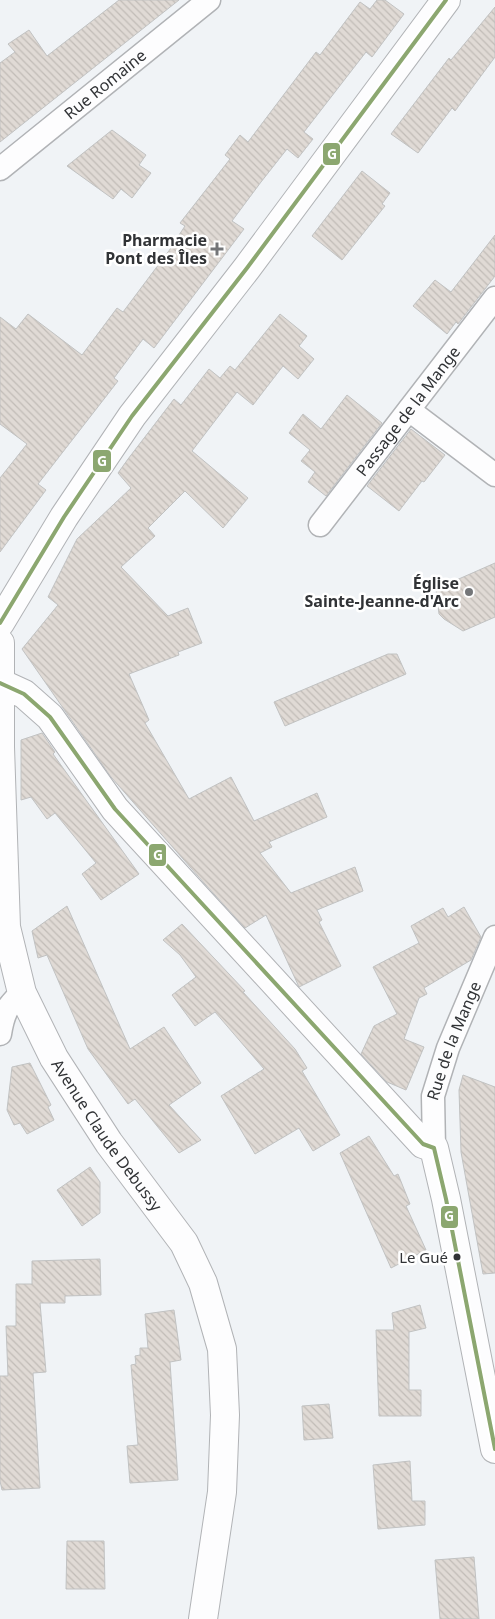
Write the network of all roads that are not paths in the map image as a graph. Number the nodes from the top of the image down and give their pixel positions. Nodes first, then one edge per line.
1 (209, 0) edge
2 (446, 0) edge
3 (0, 169) edge
4 (495, 298) edge
5 (409, 410) junction
6 (495, 475) edge
7 (320, 524) dead end
8 (0, 623) edge
9 (0, 642) edge
10 (0, 683) edge
11 (495, 937) edge
12 (22, 994) junction
13 (0, 1034) edge
14 (434, 1148) junction
15 (495, 1449) edge
16 (203, 1619) edge

1 - 3 street, Rue Romaine
2 - 8 main road
4 - 5 street, Passage de la Mange
5 - 6 street
5 - 7 street, Passage de la Mange
9 - 10 main road, Avenue Claude Debussy
10 - 12 main road, Avenue Claude Debussy
10 - 14 main road
11 - 14 street, Rue de la Mange
12 - 13 street
12 - 16 main road, Avenue Claude Debussy
14 - 15 main road

